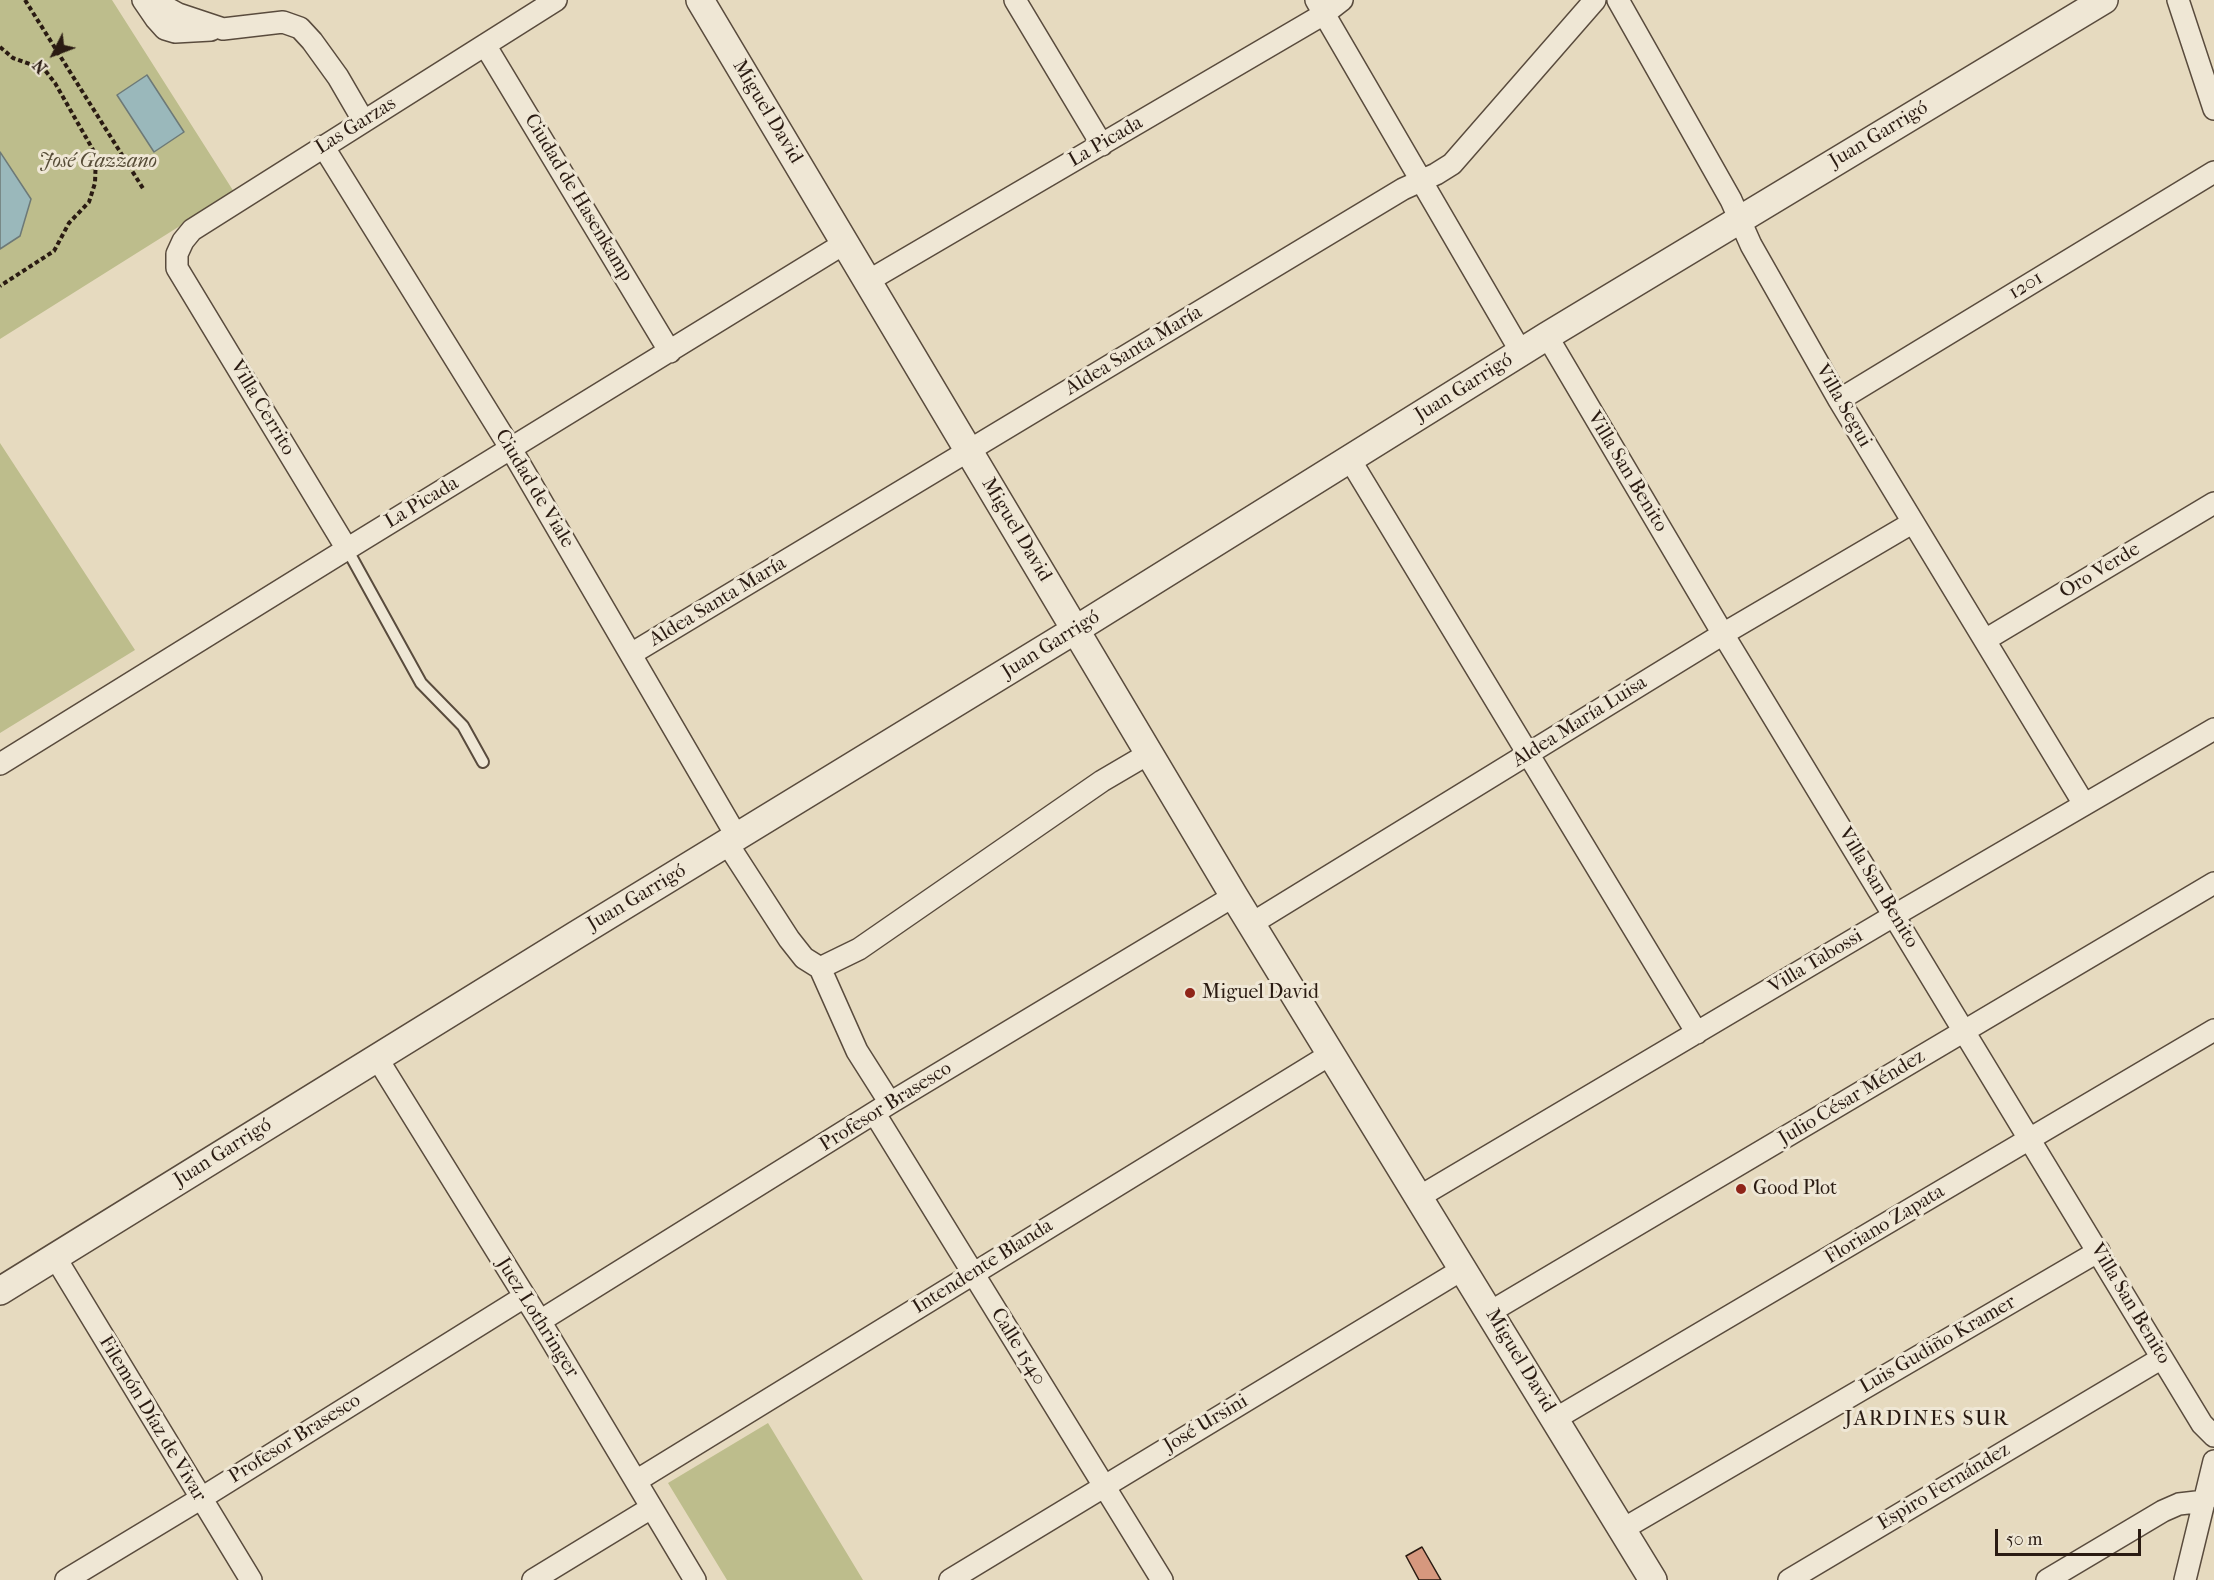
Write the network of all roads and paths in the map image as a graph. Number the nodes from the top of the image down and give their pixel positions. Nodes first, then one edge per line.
1 (25, 0) edge
2 (143, 0) edge
3 (153, 0) edge
4 (556, 0) edge
5 (700, 0) edge
6 (1016, 0) edge
7 (1342, 0) edge
8 (1595, 0) edge
9 (1618, 0) edge
10 (2104, 0) edge
11 (2178, 0) edge
12 (1320, 7) edge
13 (223, 29) junction
14 (485, 45) junction
15 (0, 47) edge
16 (2214, 109) edge
17 (363, 120) junction
18 (1102, 145) junction
19 (323, 146) junction
20 (2214, 172) edge
21 (1421, 179) junction
22 (144, 190) dead end
23 (1740, 219) junction
24 (845, 243) junction
25 (177, 268) joint
26 (868, 281) junction
27 (0, 286) edge
28 (1547, 336) junction
29 (670, 352) junction
30 (1521, 352) junction
31 (1839, 400) junction
32 (511, 449) junction
33 (969, 451) junction
34 (1349, 458) junction
35 (2214, 503) edge
36 (1912, 523) junction
37 (346, 549) junction
38 (1075, 630) junction
39 (1723, 634) junction
40 (1985, 640) junction
41 (631, 654) junction
42 (2214, 729) edge
43 (1528, 753) junction
44 (1148, 754) junction
45 (483, 762) dead end
46 (0, 764) edge
47 (2084, 804) junction
48 (732, 840) junction
49 (2214, 883) edge
50 (1234, 896) junction
51 (1895, 915) junction
52 (1251, 924) junction
53 (820, 968) junction
54 (2214, 1030) edge
55 (1965, 1031) junction
56 (1697, 1033) junction
57 (1331, 1054) junction
58 (377, 1058) junction
59 (883, 1109) junction
60 (2030, 1139) junction
61 (1419, 1197) junction
62 (2099, 1251) junction
63 (55, 1257) junction
64 (1463, 1269) junction
65 (972, 1273) junction
66 (0, 1291) edge
67 (524, 1297) junction
68 (1490, 1312) junction
69 (540, 1321) junction
70 (2162, 1358) junction
71 (1555, 1419) junction
72 (2214, 1436) edge
73 (2214, 1461) edge
74 (636, 1481) junction
75 (1103, 1486) junction
76 (200, 1499) junction
77 (2205, 1501) junction
78 (651, 1508) junction
79 (1623, 1529) junction
80 (66, 1580) edge
81 (251, 1580) edge
82 (533, 1580) edge
83 (695, 1580) edge
84 (950, 1580) edge
85 (1162, 1580) edge
86 (1653, 1580) edge
87 (1789, 1580) edge
88 (2047, 1580) edge
89 (2185, 1580) edge

1 - 22 path
2 - 13 street
3 - 13 street
4 - 14 street, Las Garzas
5 - 24 street, Miguel David
6 - 18 street
7 - 12 street, La Picada
8 - 21 street, Aldea Santa María
9 - 23 street, Villa Segui
10 - 23 street, Juan Garrigó
11 - 16 street
12 - 18 street, La Picada
12 - 21 street
13 - 17 street
14 - 17 street, Las Garzas
14 - 29 street, Ciudad de Hasenkamp
15 - 27 path
17 - 19 street, Las Garzas
18 - 26 street, La Picada
19 - 25 street, Las Garzas
19 - 32 street, Ciudad de Viale
20 - 31 street, 1201
21 - 30 street
21 - 33 street, Aldea Santa María
23 - 28 street, Juan Garrigó
23 - 31 street, Villa Segui
24 - 26 street, Miguel David
24 - 29 street, La Picada
25 - 37 street, Villa Cerrito
26 - 33 street, Miguel David
28 - 30 street, Juan Garrigó
28 - 39 street, Villa San Benito
29 - 32 street, La Picada
30 - 34 street, Juan Garrigó
31 - 36 street, Villa Segui
32 - 37 street, La Picada
32 - 41 street, Ciudad de Viale
33 - 38 street, Miguel David
33 - 41 street, Aldea Santa María
34 - 38 street, Juan Garrigó
34 - 43 street
35 - 40 street, Oro Verde
36 - 39 street, Aldea María Luisa
36 - 40 street, Villa Segui
37 - 45 lane
37 - 46 street, La Picada
38 - 44 street, Miguel David
38 - 48 street, Juan Garrigó
39 - 43 street, Aldea María Luisa
39 - 51 street, Villa San Benito
40 - 47 street, Villa Segui
41 - 48 street, Ciudad de Viale
42 - 47 street, Villa Tabossi
43 - 52 street, Aldea María Luisa
43 - 56 street
44 - 50 street, Miguel David
44 - 53 street
47 - 51 street, Villa Tabossi
48 - 53 street, Ciudad de Viale
48 - 58 street, Juan Garrigó
49 - 55 street, Julio César Méndez
50 - 52 street, Miguel David
50 - 59 street, Profesor Brasesco
51 - 55 street, Villa San Benito
51 - 56 street, Villa Tabossi
52 - 57 street, Miguel David
53 - 59 street, Calle 1540
54 - 60 street, Floriano Zapata
55 - 60 street, Villa San Benito
55 - 68 street, Julio César Méndez
56 - 61 street, Villa Tabossi
57 - 61 street, Miguel David
57 - 65 street, Intendente Blanda
58 - 63 street, Juan Garrigó
58 - 67 street, Juez Lothringer
59 - 65 street, Calle 1540
59 - 69 street, Profesor Brasesco
60 - 62 street, Villa San Benito
60 - 71 street, Floriano Zapata
61 - 64 street, Miguel David
62 - 70 street, Villa San Benito
62 - 79 street, Luis Gudiño Kramer
63 - 66 street, Juan Garrigó
63 - 76 street, Filemón Díaz de Vivar
64 - 68 street, Miguel David
64 - 75 street, José Ursini
65 - 74 street, Intendente Blanda
65 - 75 street, Calle 1540
67 - 69 street, Juez Lothringer
67 - 76 street, Profesor Brasesco
68 - 71 street, Miguel David
69 - 74 street, Juez Lothringer
70 - 72 street, Villa San Benito
70 - 87 street, Espiro Fernández
71 - 79 street, Miguel David
73 - 77 street
74 - 78 street, Juez Lothringer
75 - 84 street, José Ursini
75 - 85 street, Calle 1540
76 - 80 street, Profesor Brasesco
76 - 81 street, Filemón Díaz de Vivar
77 - 88 street
77 - 89 street
78 - 82 street
78 - 83 street, Juez Lothringer
79 - 86 street, Miguel David

